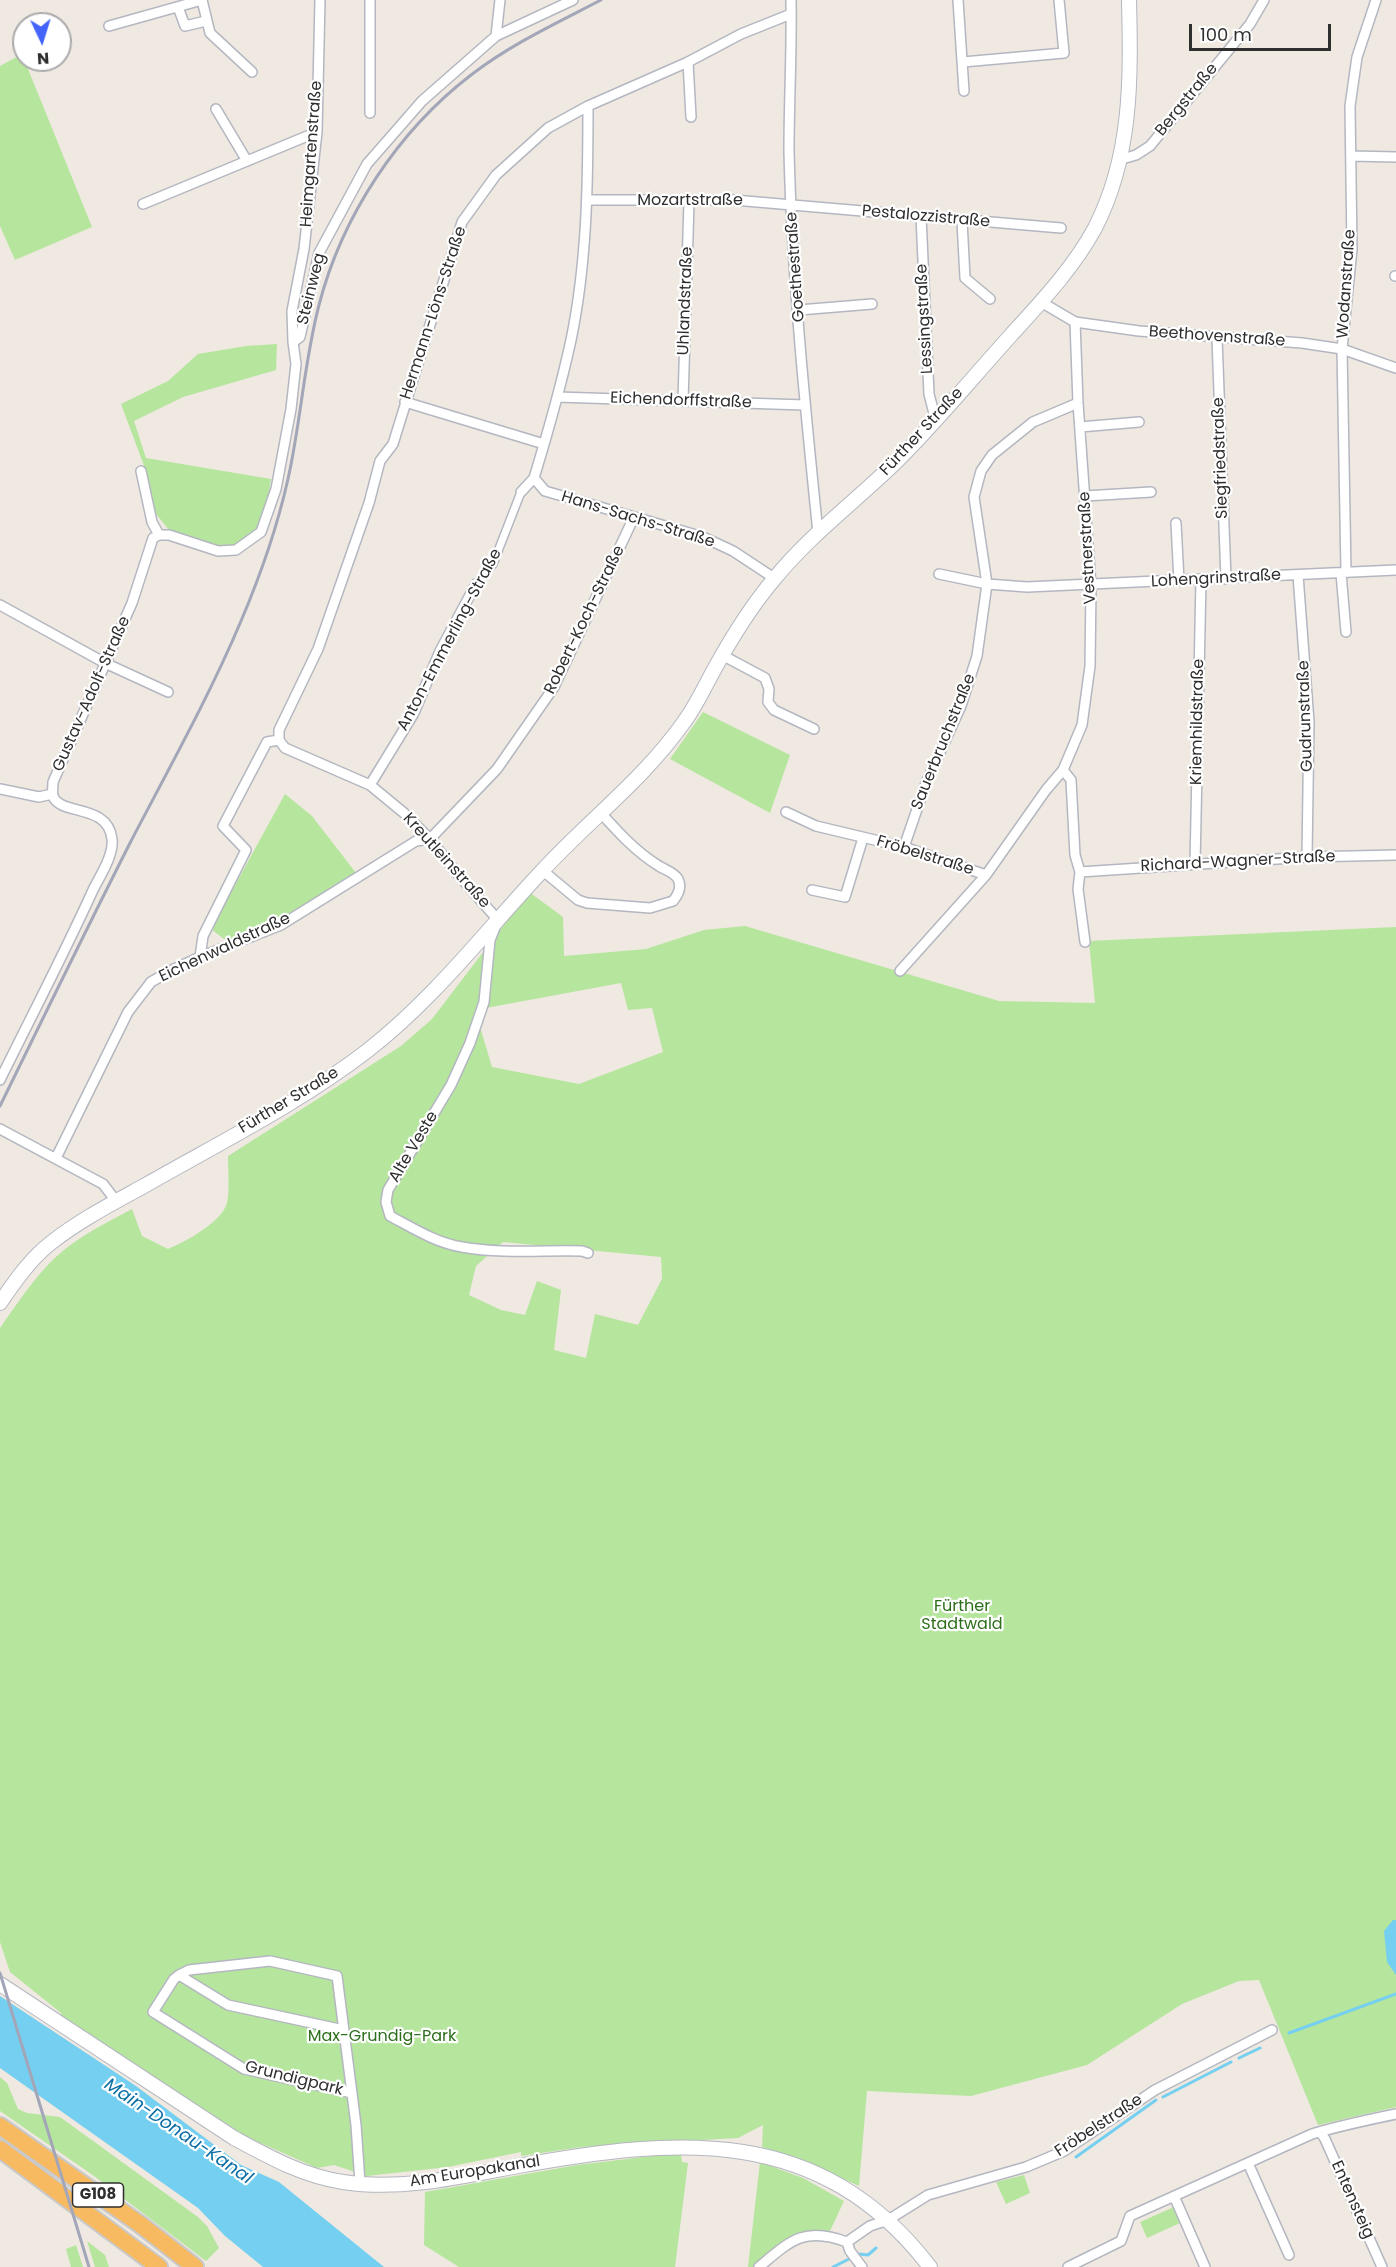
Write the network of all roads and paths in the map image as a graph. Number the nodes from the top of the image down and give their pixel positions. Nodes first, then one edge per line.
1 (202, 0) edge
2 (320, 0) edge
3 (370, 0) edge
4 (500, 0) edge
5 (573, 0) edge
6 (791, 0) edge
7 (958, 0) edge
8 (1059, 0) edge
9 (1129, 0) edge
10 (1264, 0) edge
11 (1376, 0) edge
12 (178, 6) junction
13 (791, 14) junction
14 (206, 21) junction
15 (109, 26) dead end
16 (496, 36) junction
17 (688, 62) junction
18 (963, 62) junction
19 (252, 72) dead end
20 (964, 91) dead end
21 (588, 106) junction
22 (216, 109) dead end
23 (370, 113) dead end
24 (691, 117) dead end
25 (317, 132) junction
26 (1351, 156) junction
27 (1396, 157) edge
28 (1122, 159) junction
29 (248, 161) junction
30 (588, 200) junction
31 (689, 202) junction
32 (143, 204) dead end
33 (791, 204) junction
34 (921, 216) junction
35 (962, 221) junction
36 (1061, 228) dead end
37 (304, 249) junction
38 (319, 253) junction
39 (990, 300) dead end
40 (1041, 302) junction
41 (872, 303) dead end
42 (799, 310) junction
43 (1075, 322) junction
44 (1217, 338) junction
45 (293, 342) junction
46 (1342, 349) junction
47 (1396, 368) edge
48 (557, 397) junction
49 (682, 401) junction
50 (405, 402) junction
51 (1078, 403) junction
52 (805, 405) junction
53 (936, 421) junction
54 (1139, 422) dead end
55 (1080, 427) junction
56 (544, 444) junction
57 (141, 471) dead end
58 (534, 478) junction
59 (521, 492) joint
60 (1151, 492) dead end
61 (1085, 496) junction
62 (634, 517) junction
63 (1176, 523) dead end
64 (818, 533) junction
65 (156, 536) junction
66 (1396, 570) edge
67 (1344, 573) junction
68 (939, 574) dead end
69 (1298, 575) junction
70 (774, 578) junction
71 (1226, 579) junction
72 (1202, 580) junction
73 (1179, 581) junction
74 (476, 584) joint
75 (987, 584) junction
76 (1091, 586) junction
77 (0, 605) edge
78 (1346, 632) dead end
79 (722, 655) junction
80 (105, 663) junction
81 (168, 692) dead end
82 (814, 729) dead end
83 (279, 740) junction
84 (1063, 770) junction
85 (370, 785) junction
86 (0, 789) edge
87 (52, 794) junction
88 (600, 812) junction
89 (786, 812) dead end
90 (863, 838) junction
91 (430, 839) junction
92 (904, 847) junction
93 (1396, 855) edge
94 (1307, 857) junction
95 (1195, 864) junction
96 (379, 865) joint
97 (542, 870) junction
98 (1080, 872) junction
99 (986, 875) junction
100 (812, 890) dead end
101 (498, 920) junction
102 (1085, 942) dead end
103 (200, 957) junction
104 (900, 971) dead end
105 (0, 1080) edge
106 (0, 1129) edge
107 (56, 1158) junction
108 (116, 1202) junction
109 (588, 1253) dead end
110 (3, 1299) edge
111 (179, 1975) junction
112 (0, 1984) edge
113 (344, 2030) junction
114 (1272, 2030) dead end
115 (351, 2093) junction
116 (1396, 2114) edge
117 (0, 2126) edge
118 (1321, 2133) junction
119 (0, 2149) edge
120 (1248, 2163) junction
121 (360, 2183) junction
122 (1174, 2196) junction
123 (888, 2220) junction
124 (847, 2242) junction
125 (1289, 2255) dead end
126 (159, 2267) edge
127 (195, 2267) edge
128 (759, 2267) edge
129 (862, 2267) edge
130 (929, 2267) edge
131 (1068, 2267) edge
132 (1205, 2267) edge
133 (1382, 2267) edge

1 - 12 street
1 - 14 street
2 - 25 street, Heimgartenstraße
3 - 23 street
4 - 16 street
5 - 16 street, Steinweg
6 - 13 street, Goethestraße
7 - 18 street
8 - 18 street
9 - 28 main road, Fürther Straße
10 - 28 street, Bergstraße
11 - 26 street, Wodanstraße
12 - 14 street
12 - 15 street
13 - 17 street, Hermann-Löns-Straße
13 - 33 street, Goethestraße
14 - 19 street
16 - 38 street, Steinweg
17 - 21 street, Hermann-Löns-Straße
17 - 24 street
18 - 20 street
21 - 30 street, Anton-Emmerling-Straße
21 - 50 street, Hermann-Löns-Straße
22 - 29 street
25 - 29 street
25 - 37 street, Heimgartenstraße
26 - 27 street
26 - 46 street, Wodanstraße
28 - 40 main road, Fürther Straße
29 - 32 street
30 - 31 street, Mozartstraße
30 - 48 street, Anton-Emmerling-Straße
31 - 33 street, Mozartstraße
31 - 49 street, Uhlandstraße
33 - 34 street, Pestalozzistraße
33 - 42 street, Goethestraße
34 - 35 street, Pestalozzistraße
34 - 53 street, Lessingstraße
35 - 36 street, Pestalozzistraße
35 - 39 street
37 - 38 street
37 - 45 street, Heimgartenstraße
38 - 45 street, Steinweg
40 - 43 street, Beethovenstraße
40 - 53 main road, Fürther Straße
41 - 42 street
42 - 52 street, Goethestraße
43 - 44 street, Beethovenstraße
43 - 51 street, Vestnerstraße
44 - 46 street, Beethovenstraße
44 - 71 street, Siegfriedstraße
45 - 65 street, Steinweg
46 - 47 street, Beethovenstraße
46 - 67 street, Wodanstraße
48 - 49 street, Eichendorffstraße
48 - 56 street, Anton-Emmerling-Straße
49 - 52 street, Eichendorffstraße
50 - 56 street
50 - 83 street, Hermann-Löns-Straße
51 - 55 street, Vestnerstraße
51 - 75 street, Sauerbruchstraße
52 - 64 street, Goethestraße
53 - 64 main road, Fürther Straße
54 - 55 street
55 - 61 street, Vestnerstraße
56 - 58 street, Anton-Emmerling-Straße
57 - 65 street
58 - 59 street, Anton-Emmerling-Straße
58 - 62 street, Hans-Sachs-Straße
59 - 74 street, Anton-Emmerling-Straße
60 - 61 street
61 - 76 street, Vestnerstraße
62 - 70 street, Hans-Sachs-Straße
62 - 91 street, Robert-Koch-Straße
63 - 73 street
64 - 70 main road, Fürther Straße
65 - 80 street, Gustav-Adolf-Straße
66 - 67 street, Lohengrinstraße
67 - 69 street, Lohengrinstraße
67 - 78 street
68 - 75 street, Lohengrinstraße
69 - 71 street, Lohengrinstraße
69 - 94 street, Gudrunstraße
70 - 79 main road, Fürther Straße
71 - 72 street, Lohengrinstraße
72 - 73 street, Lohengrinstraße
72 - 95 street, Kriemhildstraße
73 - 76 street, Lohengrinstraße
74 - 85 street, Anton-Emmerling-Straße
75 - 76 street, Lohengrinstraße
75 - 92 street, Sauerbruchstraße
76 - 84 street, Vestnerstraße
77 - 80 street
79 - 82 street
79 - 88 main road, Fürther Straße
80 - 81 street
80 - 87 street, Gustav-Adolf-Straße
83 - 85 street, Kreutleinstraße
83 - 103 street
84 - 98 street
84 - 99 street, Vestnerstraße
85 - 91 street, Kreutleinstraße
86 - 87 street
87 - 105 street, Gustav-Adolf-Straße
88 - 97 main road, Fürther Straße
88 - 97 street
89 - 90 street, Fröbelstraße
90 - 92 street, Fröbelstraße
90 - 100 street, Fröbelstraße
91 - 96 street, Robert-Koch-Straße
91 - 101 street, Kreutleinstraße
92 - 99 street, Fröbelstraße
93 - 94 street, Richard-Wagner-Straße
94 - 95 street, Richard-Wagner-Straße
95 - 98 street, Richard-Wagner-Straße
96 - 103 street, Eichenwaldstraße
97 - 101 main road, Fürther Straße
98 - 102 street
99 - 104 street, Vestnerstraße
101 - 108 main road, Fürther Straße
101 - 109 street, Alte Veste
103 - 107 street, Eichenwaldstraße
106 - 107 street
107 - 108 street
108 - 110 main road, Fürther Straße
111 - 113 street
111 - 113 street, Grundigpark
111 - 115 street, Grundigpark
112 - 121 main road, Am Europakanal
113 - 115 street, Grundigpark
114 - 123 street, Fröbelstraße
115 - 121 street, Grundigpark
116 - 118 street
117 - 127 highway, G108
118 - 120 street
118 - 133 street, Entensteig
119 - 126 highway, G108
120 - 122 street
120 - 125 street
121 - 123 main road, Am Europakanal
122 - 131 street
122 - 132 street
123 - 124 street, Fröbelstraße
123 - 130 main road, Am Europakanal
124 - 128 street
124 - 129 street

